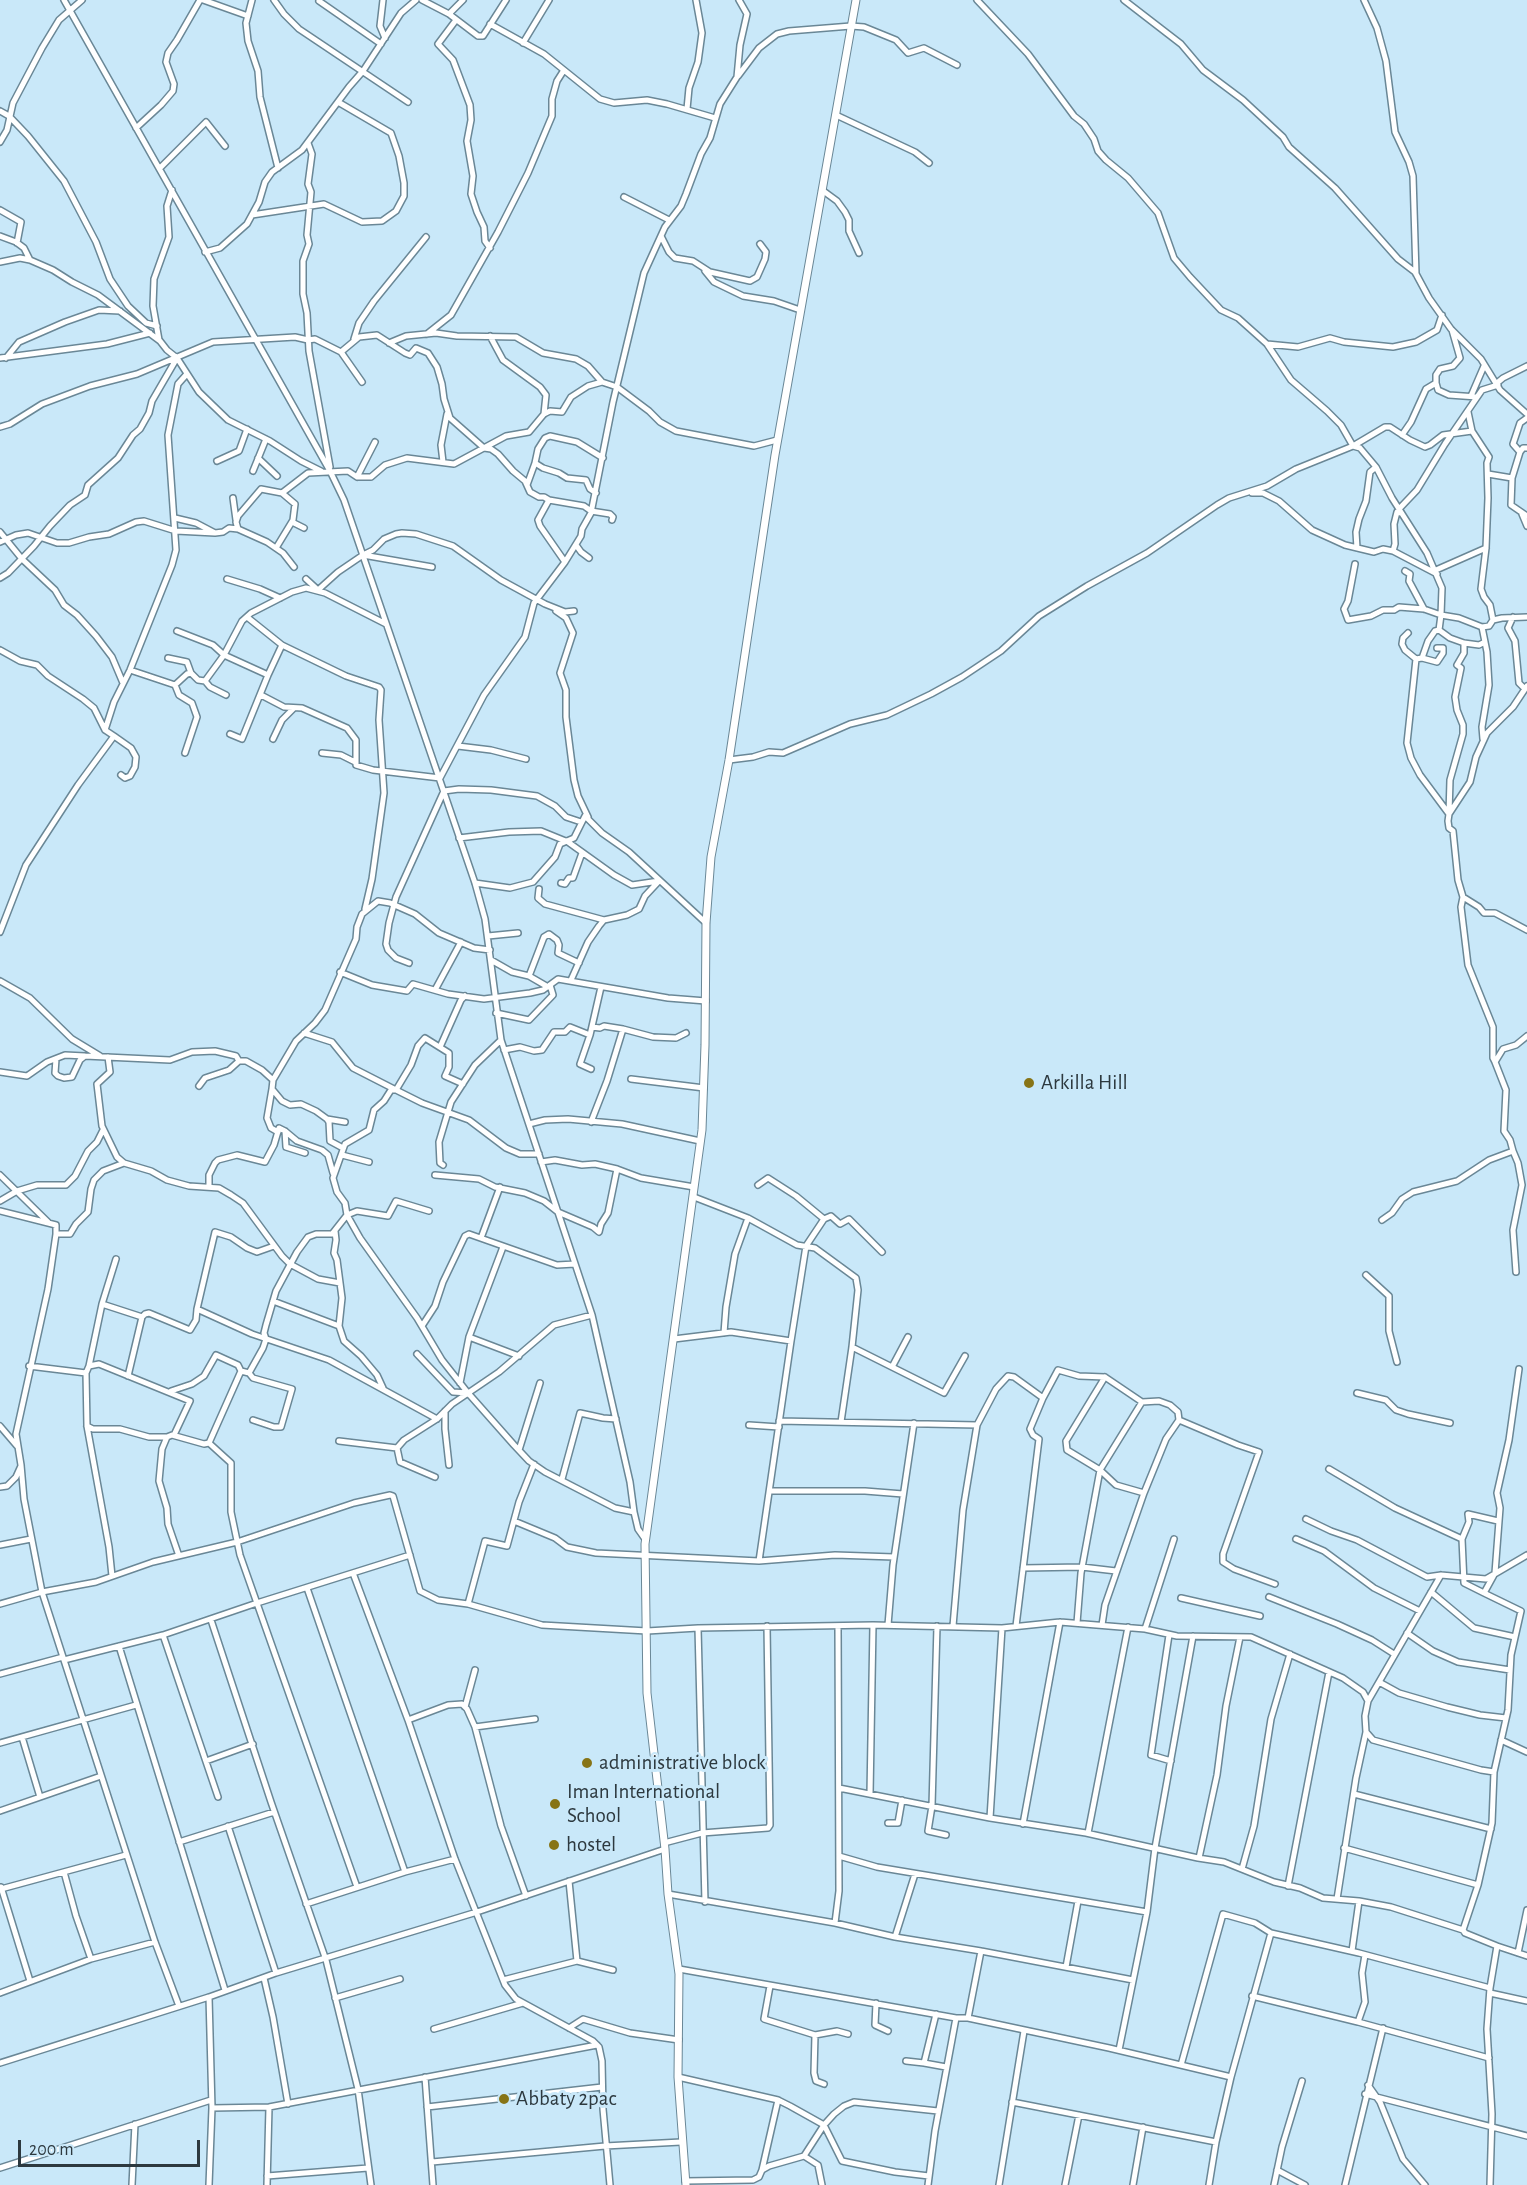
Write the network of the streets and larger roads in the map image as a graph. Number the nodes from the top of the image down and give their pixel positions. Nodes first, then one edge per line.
1 (64, 0) edge
2 (82, 0) edge
3 (201, 0) edge
4 (252, 0) edge
5 (274, 0) edge
6 (383, 0) edge
7 (416, 0) edge
8 (422, 0) edge
9 (463, 0) edge
10 (506, 0) edge
11 (549, 0) edge
12 (696, 0) edge
13 (739, 0) edge
14 (856, 0) edge
15 (977, 0) edge
16 (1124, 0) edge
17 (1364, 0) edge
18 (319, 1) edge
19 (70, 11) junction
20 (449, 14) junction
21 (248, 16) junction
22 (456, 20) junction
23 (490, 24) junction
24 (852, 26) junction
25 (385, 38) junction
26 (523, 43) junction
27 (381, 44) junction
28 (957, 65) dead end
29 (564, 70) junction
30 (363, 71) junction
31 (737, 77) junction
32 (338, 102) junction
33 (408, 102) dead end
34 (687, 109) junction
35 (0, 111) edge
36 (836, 115) junction
37 (9, 116) junction
38 (715, 118) junction
39 (136, 128) junction
40 (0, 142) edge
41 (308, 143) junction
42 (225, 146) dead end
43 (929, 163) dead end
44 (159, 168) junction
45 (278, 168) junction
46 (822, 189) junction
47 (172, 190) junction
48 (624, 197) dead end
49 (310, 206) junction
50 (0, 210) edge
51 (252, 215) junction
52 (669, 220) junction
53 (0, 236) edge
54 (661, 236) junction
55 (426, 237) dead end
56 (17, 243) junction
57 (760, 244) dead end
58 (490, 248) junction
59 (205, 252) junction
60 (859, 253) dead end
61 (30, 260) junction
62 (0, 262) edge
63 (702, 268) junction
64 (1416, 274) junction
65 (800, 310) junction
66 (121, 311) junction
67 (1441, 313) junction
68 (157, 326) junction
69 (1451, 329) junction
70 (150, 333) junction
71 (427, 334) junction
72 (490, 336) junction
73 (255, 338) junction
74 (159, 340) junction
75 (308, 340) junction
76 (353, 340) junction
77 (389, 343) junction
78 (1267, 344) junction
79 (341, 352) junction
80 (3, 358) edge
81 (177, 358) junction
82 (1484, 366) junction
83 (1527, 366) edge
84 (186, 375) junction
85 (362, 382) dead end
86 (602, 382) junction
87 (1436, 383) junction
88 (1497, 384) junction
89 (617, 387) junction
90 (1474, 396) junction
91 (1468, 412) junction
92 (448, 413) junction
93 (544, 414) junction
94 (1527, 416) edge
95 (0, 427) edge
96 (247, 429) junction
97 (1472, 431) junction
98 (1454, 433) junction
99 (1402, 435) junction
100 (266, 439) junction
101 (777, 440) junction
102 (375, 442) dead end
103 (1353, 446) junction
104 (484, 448) junction
105 (1527, 448) edge
106 (1520, 452) junction
107 (258, 458) junction
108 (603, 458) junction
109 (218, 460) dead end
110 (443, 462) junction
111 (535, 463) junction
112 (1376, 467) junction
113 (253, 471) dead end
114 (323, 471) junction
115 (330, 471) junction
116 (1488, 474) junction
117 (277, 476) dead end
118 (357, 477) junction
119 (1512, 478) junction
120 (527, 485) junction
121 (282, 493) junction
122 (1247, 493) junction
123 (596, 494) junction
124 (233, 498) dead end
125 (549, 500) junction
126 (591, 511) junction
127 (1400, 511) junction
128 (1525, 514) edge
129 (175, 518) junction
130 (612, 520) dead end
131 (236, 522) junction
132 (292, 522) junction
133 (1527, 526) edge
134 (304, 528) dead end
135 (238, 529) junction
136 (176, 531) junction
137 (0, 532) edge
138 (215, 532) junction
139 (41, 537) junction
140 (3, 541) edge
141 (576, 545) junction
142 (276, 548) junction
143 (1357, 548) junction
144 (1486, 548) junction
145 (1393, 551) junction
146 (363, 555) junction
147 (589, 558) dead end
148 (22, 559) junction
149 (565, 562) junction
150 (1354, 564) dead end
151 (294, 567) dead end
152 (432, 567) dead end
153 (1405, 572) dead end
154 (1437, 572) junction
155 (0, 578) edge
156 (227, 579) dead end
157 (306, 579) dead end
158 (318, 590) junction
159 (280, 598) junction
160 (537, 599) junction
161 (1424, 609) junction
162 (574, 611) dead end
163 (1441, 615) junction
164 (247, 617) junction
165 (1513, 617) junction
166 (1527, 617) edge
167 (1491, 623) junction
168 (386, 624) junction
169 (1482, 627) junction
170 (1439, 630) junction
171 (177, 631) dead end
172 (1408, 633) dead end
173 (1485, 642) junction
174 (1464, 643) junction
175 (282, 645) junction
176 (1437, 648) dead end
177 (0, 650) edge
178 (224, 656) junction
179 (168, 658) dead end
180 (1419, 658) junction
181 (130, 670) junction
182 (191, 673) junction
183 (268, 675) junction
184 (205, 681) junction
185 (123, 683) junction
186 (175, 685) junction
187 (1526, 687) edge
188 (226, 695) dead end
189 (261, 695) junction
190 (294, 708) junction
191 (105, 730) junction
192 (230, 734) dead end
193 (114, 736) junction
194 (273, 740) dead end
195 (1483, 741) junction
196 (458, 746) junction
197 (185, 753) dead end
198 (322, 753) dead end
199 (526, 759) dead end
200 (729, 760) junction
201 (355, 762) junction
202 (383, 771) junction
203 (121, 775) dead end
204 (440, 778) junction
205 (444, 791) junction
206 (1449, 814) junction
207 (588, 818) junction
208 (581, 822) junction
209 (459, 838) junction
210 (568, 842) junction
211 (582, 853) junction
212 (659, 881) junction
213 (475, 883) junction
214 (561, 883) dead end
215 (539, 890) dead end
216 (1463, 897) junction
217 (394, 906) junction
218 (365, 911) junction
219 (604, 920) junction
220 (706, 923) junction
221 (1527, 930) edge
222 (0, 932) edge
223 (518, 933) dead end
224 (488, 936) junction
225 (461, 942) junction
226 (490, 950) junction
227 (491, 960) junction
228 (409, 963) dead end
229 (579, 963) junction
230 (340, 972) junction
231 (529, 976) junction
232 (571, 980) junction
233 (0, 981) edge
234 (549, 986) junction
235 (601, 987) junction
236 (435, 990) junction
237 (465, 996) junction
238 (494, 998) junction
239 (706, 1001) junction
240 (496, 1013) junction
241 (592, 1027) junction
242 (623, 1029) junction
243 (304, 1033) junction
244 (686, 1033) dead end
245 (590, 1035) junction
246 (1527, 1036) edge
247 (501, 1040) junction
248 (440, 1047) junction
249 (504, 1050) junction
250 (86, 1056) junction
251 (104, 1057) junction
252 (56, 1059) junction
253 (239, 1061) junction
254 (1495, 1062) junction
255 (591, 1069) dead end
256 (0, 1072) edge
257 (631, 1079) dead end
258 (273, 1080) junction
259 (463, 1084) junction
260 (199, 1086) dead end
261 (704, 1088) junction
262 (272, 1089) junction
263 (396, 1090) junction
264 (448, 1112) junction
265 (327, 1119) junction
266 (345, 1122) dead end
267 (591, 1122) junction
268 (528, 1124) junction
269 (104, 1130) junction
270 (285, 1131) junction
271 (278, 1132) junction
272 (700, 1141) junction
273 (343, 1148) junction
274 (1513, 1151) junction
275 (305, 1153) dead end
276 (539, 1154) junction
277 (342, 1155) junction
278 (369, 1162) dead end
279 (542, 1162) junction
280 (124, 1163) junction
281 (443, 1165) dead end
282 (617, 1169) junction
283 (333, 1173) junction
284 (435, 1175) dead end
285 (0, 1176) edge
286 (758, 1185) dead end
287 (209, 1187) junction
288 (500, 1187) junction
289 (694, 1187) junction
290 (17, 1191) junction
291 (694, 1197) junction
292 (0, 1202) edge
293 (0, 1211) edge
294 (429, 1211) dead end
295 (558, 1212) junction
296 (347, 1215) junction
297 (748, 1218) junction
298 (824, 1219) junction
299 (1382, 1220) dead end
300 (49, 1223) junction
301 (335, 1231) junction
302 (56, 1234) junction
303 (481, 1238) junction
304 (274, 1246) junction
305 (503, 1246) junction
306 (806, 1246) junction
307 (882, 1252) dead end
308 (116, 1259) dead end
309 (290, 1264) junction
310 (575, 1264) junction
311 (1516, 1272) dead end
312 (1366, 1275) dead end
313 (340, 1283) junction
314 (273, 1301) junction
315 (102, 1304) junction
316 (197, 1309) junction
317 (592, 1315) junction
318 (142, 1317) junction
319 (339, 1326) junction
320 (422, 1326) junction
321 (724, 1333) junction
322 (469, 1336) junction
323 (908, 1337) dead end
324 (266, 1339) junction
325 (674, 1339) junction
326 (791, 1341) junction
327 (852, 1347) junction
328 (417, 1354) dead end
329 (519, 1356) junction
330 (965, 1356) dead end
331 (1397, 1362) dead end
332 (29, 1366) junction
333 (89, 1366) junction
334 (892, 1367) junction
335 (1519, 1369) dead end
336 (241, 1371) junction
337 (86, 1373) junction
338 (249, 1373) junction
339 (128, 1376) junction
340 (1105, 1377) junction
341 (460, 1383) junction
342 (540, 1383) dead end
343 (384, 1390) junction
344 (168, 1391) junction
345 (468, 1393) junction
346 (1357, 1393) dead end
347 (1043, 1398) junction
348 (1142, 1402) junction
349 (445, 1411) junction
350 (437, 1419) junction
351 (616, 1419) junction
352 (253, 1420) dead end
353 (1179, 1420) junction
354 (841, 1422) junction
355 (914, 1423) junction
356 (1450, 1423) dead end
357 (779, 1424) junction
358 (749, 1425) dead end
359 (977, 1425) junction
360 (0, 1426) edge
361 (87, 1426) junction
362 (174, 1436) junction
363 (167, 1437) junction
364 (339, 1442) dead end
365 (209, 1443) junction
366 (17, 1447) junction
367 (397, 1448) junction
368 (519, 1450) junction
369 (534, 1464) junction
370 (21, 1465) junction
371 (449, 1465) dead end
372 (1329, 1469) dead end
373 (1100, 1470) junction
374 (435, 1477) dead end
375 (562, 1479) junction
376 (0, 1487) edge
377 (770, 1491) junction
378 (1144, 1493) junction
379 (903, 1494) junction
380 (634, 1512) junction
381 (1306, 1519) dead end
382 (514, 1521) junction
383 (1498, 1521) junction
384 (31, 1539) junction
385 (645, 1539) junction
386 (1174, 1539) dead end
387 (1296, 1539) dead end
388 (1461, 1539) junction
389 (237, 1542) junction
390 (0, 1545) edge
391 (410, 1555) junction
392 (179, 1556) junction
393 (646, 1556) junction
394 (894, 1557) junction
395 (1525, 1558) edge
396 (759, 1561) junction
397 (1082, 1567) junction
398 (1023, 1568) junction
399 (1116, 1571) junction
400 (353, 1573) junction
401 (1496, 1573) junction
402 (1441, 1575) junction
403 (112, 1576) junction
404 (1464, 1576) junction
405 (1275, 1584) dead end
406 (307, 1588) junction
407 (42, 1592) junction
408 (1431, 1592) junction
409 (1484, 1593) junction
410 (1269, 1597) dead end
411 (1181, 1598) dead end
412 (257, 1603) junction
413 (0, 1604) edge
414 (468, 1604) junction
415 (1420, 1611) junction
416 (1524, 1612) edge
417 (1260, 1616) dead end
418 (211, 1620) junction
419 (1060, 1622) junction
420 (1077, 1623) junction
421 (873, 1625) junction
422 (888, 1625) junction
423 (1102, 1625) junction
424 (767, 1626) junction
425 (838, 1626) junction
426 (937, 1626) junction
427 (953, 1626) junction
428 (1016, 1626) junction
429 (1128, 1627) junction
430 (698, 1628) junction
431 (1002, 1628) junction
432 (1145, 1629) junction
433 (647, 1630) junction
434 (1407, 1633) junction
435 (163, 1635) junction
436 (1169, 1635) junction
437 (1193, 1636) junction
438 (1240, 1637) junction
439 (1515, 1637) junction
440 (118, 1646) junction
441 (1290, 1654) junction
442 (1394, 1654) junction
443 (64, 1658) junction
444 (475, 1670) dead end
445 (1510, 1670) junction
446 (1329, 1672) junction
447 (0, 1674) edge
448 (1378, 1682) junction
449 (1368, 1701) junction
450 (136, 1706) junction
451 (465, 1707) junction
452 (1506, 1718) junction
453 (535, 1719) dead end
454 (83, 1720) junction
455 (408, 1720) junction
456 (475, 1726) junction
457 (1366, 1732) junction
458 (22, 1737) junction
459 (1501, 1740) junction
460 (0, 1743) edge
461 (253, 1744) junction
462 (1527, 1752) edge
463 (206, 1761) junction
464 (1171, 1761) junction
465 (1494, 1772) junction
466 (101, 1776) junction
467 (839, 1788) junction
468 (870, 1794) junction
469 (1353, 1794) junction
470 (40, 1797) junction
471 (218, 1797) dead end
472 (902, 1800) junction
473 (932, 1806) junction
474 (0, 1811) edge
475 (274, 1812) junction
476 (990, 1818) junction
477 (888, 1823) dead end
478 (1023, 1824) junction
479 (228, 1827) junction
480 (1491, 1828) junction
481 (702, 1833) junction
482 (1088, 1833) junction
483 (946, 1835) dead end
484 (179, 1842) junction
485 (665, 1846) junction
486 (1155, 1848) junction
487 (1344, 1848) junction
488 (126, 1855) junction
489 (838, 1856) junction
490 (1199, 1858) junction
491 (455, 1859) junction
492 (1242, 1869) junction
493 (64, 1872) junction
494 (405, 1872) junction
495 (915, 1874) junction
496 (569, 1881) junction
497 (1478, 1885) junction
498 (1288, 1886) junction
499 (0, 1887) edge
500 (357, 1887) junction
501 (668, 1894) junction
502 (526, 1896) junction
503 (1337, 1899) junction
504 (1077, 1901) junction
505 (1359, 1901) junction
506 (705, 1902) junction
507 (306, 1904) junction
508 (1527, 1910) edge
509 (477, 1912) junction
510 (1147, 1912) junction
511 (835, 1923) junction
512 (1463, 1930) junction
513 (1271, 1933) junction
514 (895, 1937) junction
515 (155, 1942) junction
516 (1497, 1946) junction
517 (981, 1951) junction
518 (1352, 1952) junction
519 (1518, 1953) junction
520 (1365, 1955) junction
521 (1527, 1956) edge
522 (91, 1959) junction
523 (326, 1960) junction
524 (577, 1961) junction
525 (1066, 1967) junction
526 (679, 1969) junction
527 (613, 1970) dead end
528 (276, 1973) junction
529 (264, 1978) junction
530 (400, 1979) dead end
531 (503, 1980) junction
532 (1133, 1980) junction
533 (30, 1981) junction
534 (770, 1986) junction
535 (225, 1990) junction
536 (1490, 1991) junction
537 (0, 1993) edge
538 (1252, 1996) junction
539 (209, 1997) junction
540 (335, 1998) junction
541 (1527, 2001) edge
542 (524, 2003) junction
543 (876, 2003) junction
544 (179, 2006) junction
545 (936, 2014) junction
546 (956, 2018) junction
547 (968, 2018) junction
548 (1358, 2022) junction
549 (569, 2028) junction
550 (1383, 2028) junction
551 (434, 2030) dead end
552 (888, 2031) dead end
553 (1024, 2031) junction
554 (848, 2034) dead end
555 (815, 2035) junction
556 (679, 2040) junction
557 (597, 2045) junction
558 (1119, 2050) junction
559 (1489, 2058) junction
560 (906, 2061) dead end
561 (0, 2063) edge
562 (924, 2063) junction
563 (1181, 2065) junction
564 (946, 2067) junction
565 (425, 2076) junction
566 (678, 2077) junction
567 (1231, 2077) junction
568 (1302, 2081) dead end
569 (824, 2084) dead end
570 (1368, 2085) junction
571 (602, 2087) junction
572 (358, 2089) junction
573 (1365, 2094) junction
574 (1375, 2096) junction
575 (212, 2100) junction
576 (778, 2100) junction
577 (1012, 2102) junction
578 (288, 2104) junction
579 (269, 2107) junction
580 (428, 2107) junction
581 (212, 2108) junction
582 (938, 2111) junction
583 (1079, 2115) junction
584 (135, 2124) junction
585 (824, 2125) junction
586 (1491, 2125) junction
587 (1143, 2127) junction
588 (1527, 2136) edge
589 (681, 2142) junction
590 (1216, 2142) junction
591 (605, 2146) junction
592 (804, 2156) junction
593 (432, 2162) junction
594 (0, 2168) edge
595 (368, 2168) junction
596 (762, 2170) junction
597 (1276, 2170) junction
598 (267, 2176) junction
599 (929, 2176) junction
600 (685, 2183) edge
601 (753, 2183) edge
602 (132, 2185) edge
603 (209, 2185) edge
604 (267, 2185) edge
605 (371, 2185) edge
606 (434, 2185) edge
607 (610, 2185) edge
608 (822, 2185) edge
609 (928, 2185) edge
610 (999, 2185) edge
611 (1065, 2185) edge
612 (1133, 2185) edge
613 (1209, 2185) edge
614 (1274, 2185) edge
615 (1305, 2185) edge
616 (1345, 2185) edge
617 (1425, 2185) edge
618 (1490, 2185) edge

1 - 19 street
2 - 19 street
3 - 21 street
3 - 39 street
4 - 21 street
5 - 30 street
6 - 25 street
7 - 25 street
8 - 20 street
9 - 20 street
10 - 23 street
11 - 26 street
12 - 34 street
13 - 31 street
14 - 24 street
15 - 78 street
16 - 64 street
17 - 64 street
18 - 27 street
19 - 37 street
19 - 39 street
20 - 22 street
21 - 45 street
22 - 23 street
22 - 58 street
23 - 26 street
24 - 28 street
24 - 31 street
24 - 36 street
25 - 27 street
26 - 29 street
27 - 30 street
29 - 34 street
29 - 58 street
30 - 32 street
30 - 33 street
31 - 38 street
32 - 41 street
32 - 49 street
34 - 38 street
35 - 37 street
36 - 43 street
36 - 46 street
37 - 40 street
37 - 68 street
38 - 52 street
39 - 44 street
41 - 45 street
41 - 49 street
42 - 44 street
44 - 47 street
45 - 51 street
46 - 60 street
46 - 65 street
47 - 59 street
47 - 68 street
48 - 52 street
49 - 51 street
49 - 75 street
50 - 56 street
51 - 59 street
52 - 54 street
53 - 56 street
54 - 63 street
54 - 89 street
55 - 76 street
56 - 61 street
57 - 63 street
58 - 71 street
59 - 73 street
61 - 62 street
61 - 66 street
63 - 65 street
64 - 67 street
65 - 101 street
66 - 70 street
66 - 80 street
67 - 69 street
67 - 78 street
68 - 74 street
69 - 82 street
69 - 87 street
70 - 74 street
70 - 80 street
71 - 72 street
71 - 77 street
72 - 86 street
72 - 93 street
73 - 75 street
73 - 81 street
73 - 115 street
74 - 81 street
75 - 79 street
75 - 115 street
76 - 77 street
76 - 79 street
77 - 92 street
78 - 103 street
79 - 85 street
81 - 84 street
81 - 95 street
81 - 139 street
82 - 88 street
82 - 90 street
83 - 88 street
84 - 96 street
84 - 129 street
86 - 89 street
86 - 93 street
87 - 90 street
87 - 99 street
88 - 90 street
88 - 94 street
89 - 101 street
89 - 108 street
90 - 91 street
91 - 97 street
91 - 98 street
92 - 104 street
92 - 110 street
93 - 104 street
94 - 106 street
96 - 100 street
96 - 109 street
97 - 98 street
97 - 116 street
98 - 99 street
98 - 127 street
99 - 103 street
100 - 107 street
100 - 114 street
101 - 200 street
102 - 118 street
103 - 112 street
103 - 122 street
104 - 110 street
104 - 120 street
105 - 106 street
106 - 119 street
107 - 113 street
107 - 117 street
108 - 111 street
108 - 123 street
110 - 118 street
111 - 120 street
111 - 123 street
112 - 127 street
112 - 143 street
114 - 115 street
114 - 121 street
115 - 118 street
115 - 146 street
116 - 119 street
116 - 144 street
119 - 128 street
120 - 125 street
121 - 131 street
121 - 132 street
122 - 143 street
122 - 200 street
123 - 126 street
124 - 131 street
125 - 126 street
125 - 149 street
126 - 130 street
126 - 141 street
127 - 145 street
127 - 154 street
128 - 133 street
129 - 136 street
129 - 138 street
131 - 135 street
132 - 134 street
132 - 142 street
135 - 138 street
135 - 142 street
136 - 138 street
136 - 139 street
136 - 181 street
137 - 140 street
139 - 140 street
139 - 148 street
140 - 148 street
141 - 147 street
141 - 149 street
142 - 151 street
143 - 145 street
144 - 154 street
144 - 167 street
145 - 154 street
146 - 152 street
146 - 158 street
146 - 160 street
146 - 168 street
148 - 155 street
148 - 185 street
149 - 160 street
150 - 161 street
153 - 161 street
154 - 163 street
156 - 159 street
157 - 158 street
158 - 159 street
158 - 168 street
159 - 164 street
160 - 162 street
160 - 196 street
160 - 207 street
161 - 163 street
163 - 169 street
163 - 170 street
164 - 175 street
164 - 178 street
165 - 166 street
165 - 167 street
165 - 187 street
167 - 169 street
167 - 173 street
168 - 204 street
169 - 173 street
170 - 174 street
170 - 180 street
171 - 178 street
172 - 180 street
173 - 174 street
173 - 195 street
174 - 206 street
175 - 183 street
175 - 202 street
176 - 180 street
177 - 191 street
178 - 183 street
178 - 184 street
179 - 182 street
180 - 206 street
181 - 185 street
181 - 186 street
182 - 184 street
182 - 186 street
183 - 189 street
184 - 188 street
185 - 191 street
186 - 197 street
187 - 195 street
189 - 190 street
189 - 192 street
190 - 194 street
190 - 201 street
191 - 193 street
193 - 203 street
193 - 222 street
195 - 206 street
196 - 199 street
196 - 204 street
198 - 201 street
200 - 220 street
201 - 202 street
202 - 204 street
202 - 218 street
204 - 205 street
205 - 208 street
205 - 209 street
205 - 217 street
206 - 216 street
207 - 208 street
207 - 212 street
208 - 210 street
209 - 210 street
209 - 213 street
210 - 211 street
210 - 213 street
211 - 212 street
211 - 214 street
212 - 219 street
212 - 220 street
213 - 224 street
215 - 219 street
216 - 221 street
216 - 254 street
217 - 218 street
217 - 225 street
217 - 228 street
218 - 230 street
219 - 229 street
220 - 239 street
223 - 224 street
224 - 226 street
225 - 226 street
225 - 236 street
226 - 227 street
227 - 231 street
227 - 238 street
229 - 231 street
229 - 232 street
230 - 236 street
230 - 243 street
231 - 234 street
232 - 234 street
232 - 235 street
233 - 251 street
234 - 238 street
234 - 240 street
235 - 239 street
235 - 241 street
236 - 237 street
237 - 238 street
237 - 248 street
238 - 240 street
239 - 261 street
240 - 247 street
241 - 242 street
241 - 245 street
242 - 244 street
242 - 267 street
243 - 258 street
243 - 263 street
245 - 249 street
245 - 255 street
246 - 254 street
247 - 249 street
247 - 259 street
248 - 259 street
248 - 263 street
249 - 268 street
250 - 251 street
250 - 252 street
250 - 252 street
251 - 253 street
251 - 269 street
252 - 256 street
253 - 258 street
253 - 260 street
254 - 274 street
257 - 261 street
258 - 262 street
259 - 264 street
261 - 272 street
262 - 265 street
262 - 271 street
263 - 264 street
263 - 273 street
264 - 276 street
264 - 281 street
265 - 266 street
265 - 273 street
267 - 268 street
267 - 272 street
268 - 276 street
269 - 280 street
269 - 290 street
270 - 271 street
270 - 275 street
270 - 283 street
271 - 287 street
272 - 289 street
273 - 277 street
274 - 299 street
274 - 311 street
276 - 279 street
277 - 278 street
277 - 283 street
279 - 282 street
279 - 295 street
280 - 287 street
280 - 302 street
282 - 289 street
282 - 295 street
283 - 296 street
284 - 288 street
285 - 290 street
286 - 298 street
287 - 304 street
288 - 295 street
288 - 303 street
289 - 291 street
290 - 292 street
290 - 300 street
291 - 297 street
291 - 325 street
293 - 300 street
294 - 296 street
295 - 310 street
296 - 301 street
296 - 320 street
297 - 306 street
297 - 321 street
298 - 306 street
298 - 307 street
300 - 302 street
301 - 309 street
301 - 313 street
302 - 332 street
303 - 305 street
303 - 320 street
304 - 309 street
304 - 316 street
305 - 310 street
305 - 322 street
306 - 326 street
306 - 327 street
308 - 315 street
309 - 313 street
309 - 314 street
310 - 317 street
312 - 331 street
313 - 319 street
314 - 319 street
314 - 324 street
315 - 318 street
315 - 333 street
316 - 318 street
316 - 324 street
317 - 329 street
317 - 351 street
318 - 339 street
319 - 343 street
320 - 341 street
321 - 325 street
321 - 326 street
322 - 329 street
322 - 341 street
323 - 334 street
324 - 338 street
324 - 343 street
325 - 385 street
326 - 357 street
327 - 334 street
327 - 354 street
328 - 345 street
329 - 345 street
330 - 334 street
332 - 337 street
332 - 366 street
333 - 337 street
333 - 339 street
335 - 383 street
336 - 338 street
336 - 344 street
336 - 365 street
337 - 361 street
338 - 352 street
339 - 344 street
340 - 347 street
340 - 348 street
340 - 373 street
341 - 345 street
342 - 368 street
343 - 350 street
344 - 362 street
345 - 349 street
345 - 368 street
346 - 356 street
347 - 359 street
347 - 398 street
348 - 353 street
348 - 373 street
349 - 350 street
349 - 371 street
350 - 367 street
351 - 375 street
351 - 380 street
353 - 378 street
353 - 405 street
354 - 355 street
354 - 357 street
355 - 359 street
355 - 379 street
357 - 358 street
357 - 377 street
359 - 427 street
360 - 366 street
361 - 363 street
361 - 403 street
362 - 363 street
362 - 365 street
363 - 392 street
364 - 367 street
365 - 389 street
366 - 370 street
367 - 374 street
368 - 369 street
369 - 375 street
369 - 382 street
370 - 376 street
370 - 384 street
372 - 388 street
373 - 378 street
373 - 397 street
375 - 380 street
377 - 379 street
377 - 396 street
378 - 399 street
379 - 394 street
380 - 385 street
381 - 402 street
382 - 393 street
382 - 414 street
383 - 388 street
383 - 401 street
384 - 390 street
384 - 407 street
385 - 393 street
386 - 432 street
387 - 415 street
388 - 404 street
389 - 391 street
389 - 392 street
389 - 412 street
391 - 400 street
391 - 414 street
392 - 403 street
393 - 396 street
393 - 433 street
394 - 396 street
394 - 422 street
395 - 401 street
397 - 398 street
397 - 399 street
397 - 420 street
398 - 428 street
399 - 423 street
400 - 406 street
400 - 455 street
401 - 404 street
401 - 409 street
402 - 404 street
402 - 408 street
403 - 407 street
404 - 409 street
406 - 412 street
406 - 494 street
407 - 413 street
407 - 443 street
408 - 415 street
408 - 439 street
409 - 416 street
410 - 442 street
411 - 417 street
412 - 418 street
412 - 500 street
414 - 433 street
415 - 434 street
416 - 439 street
418 - 435 street
418 - 461 street
419 - 420 street
419 - 428 street
419 - 478 street
420 - 423 street
421 - 422 street
421 - 425 street
421 - 468 street
422 - 426 street
423 - 429 street
424 - 425 street
424 - 430 street
424 - 481 street
425 - 467 street
426 - 427 street
426 - 473 street
427 - 431 street
428 - 431 street
429 - 432 street
429 - 482 street
430 - 433 street
430 - 481 street
431 - 476 street
432 - 436 street
433 - 485 street
434 - 442 street
434 - 445 street
435 - 440 street
435 - 463 street
436 - 437 street
436 - 464 street
437 - 438 street
437 - 464 street
438 - 441 street
438 - 490 street
439 - 445 street
440 - 443 street
440 - 450 street
441 - 446 street
441 - 492 street
442 - 448 street
443 - 447 street
443 - 454 street
444 - 451 street
445 - 452 street
446 - 449 street
446 - 498 street
448 - 449 street
448 - 452 street
449 - 457 street
450 - 454 street
450 - 484 street
451 - 455 street
451 - 456 street
452 - 459 street
453 - 456 street
454 - 458 street
454 - 466 street
455 - 491 street
456 - 502 street
457 - 465 street
457 - 469 street
458 - 460 street
458 - 470 street
459 - 462 street
459 - 465 street
461 - 463 street
461 - 475 street
463 - 471 street
464 - 486 street
465 - 480 street
466 - 470 street
466 - 488 street
467 - 468 street
467 - 489 street
468 - 472 street
469 - 480 street
469 - 487 street
470 - 474 street
472 - 473 street
472 - 477 street
473 - 476 street
473 - 483 street
475 - 479 street
475 - 507 street
476 - 478 street
478 - 482 street
479 - 484 street
479 - 528 street
480 - 497 street
481 - 485 street
481 - 506 street
482 - 486 street
484 - 535 street
485 - 496 street
485 - 501 street
486 - 490 street
486 - 510 street
487 - 497 street
487 - 503 street
488 - 493 street
488 - 515 street
489 - 495 street
489 - 511 street
490 - 492 street
491 - 494 street
491 - 509 street
492 - 498 street
493 - 499 street
493 - 522 street
494 - 500 street
495 - 504 street
495 - 514 street
496 - 502 street
496 - 524 street
497 - 512 street
498 - 503 street
499 - 533 street
500 - 507 street
501 - 506 street
501 - 526 street
502 - 509 street
503 - 505 street
504 - 510 street
504 - 525 street
505 - 512 street
505 - 518 street
506 - 511 street
507 - 523 street
508 - 519 street
509 - 523 street
509 - 531 street
510 - 532 street
511 - 514 street
512 - 516 street
513 - 518 street
513 - 538 street
513 - 563 street
514 - 517 street
515 - 522 street
515 - 544 street
516 - 519 street
516 - 536 street
517 - 525 street
517 - 547 street
518 - 520 street
519 - 521 street
520 - 536 street
520 - 548 street
522 - 533 street
523 - 528 street
523 - 540 street
524 - 527 street
524 - 531 street
525 - 532 street
526 - 534 street
526 - 556 street
528 - 529 street
529 - 535 street
529 - 578 street
530 - 540 street
531 - 542 street
532 - 558 street
533 - 537 street
534 - 543 street
534 - 555 street
535 - 539 street
536 - 541 street
536 - 559 street
538 - 548 street
538 - 567 street
539 - 544 street
539 - 575 street
540 - 572 street
542 - 549 street
542 - 551 street
543 - 545 street
543 - 552 street
544 - 561 street
545 - 546 street
545 - 562 street
546 - 547 street
546 - 564 street
547 - 553 street
548 - 550 street
549 - 556 street
549 - 557 street
550 - 559 street
550 - 570 street
553 - 558 street
553 - 577 street
554 - 555 street
555 - 569 street
556 - 566 street
557 - 565 street
557 - 571 street
558 - 563 street
559 - 586 street
560 - 562 street
562 - 564 street
563 - 567 street
564 - 582 street
565 - 572 street
565 - 580 street
566 - 576 street
566 - 589 street
567 - 590 street
568 - 597 street
570 - 573 street
570 - 574 street
571 - 580 street
571 - 591 street
572 - 578 street
572 - 595 street
573 - 574 street
573 - 616 street
574 - 586 street
574 - 617 street
575 - 581 street
575 - 584 street
576 - 585 street
576 - 596 street
577 - 583 street
577 - 610 street
578 - 579 street
579 - 581 street
579 - 598 street
580 - 593 street
581 - 603 street
582 - 585 street
582 - 599 street
583 - 587 street
583 - 611 street
584 - 594 street
584 - 602 street
585 - 592 street
585 - 599 street
586 - 588 street
586 - 618 street
587 - 590 street
587 - 612 street
589 - 591 street
589 - 600 street
590 - 613 street
591 - 593 street
591 - 607 street
592 - 596 street
592 - 608 street
593 - 606 street
595 - 598 street
595 - 605 street
596 - 601 street
597 - 614 street
597 - 615 street
598 - 604 street
599 - 609 street
600 - 601 street

